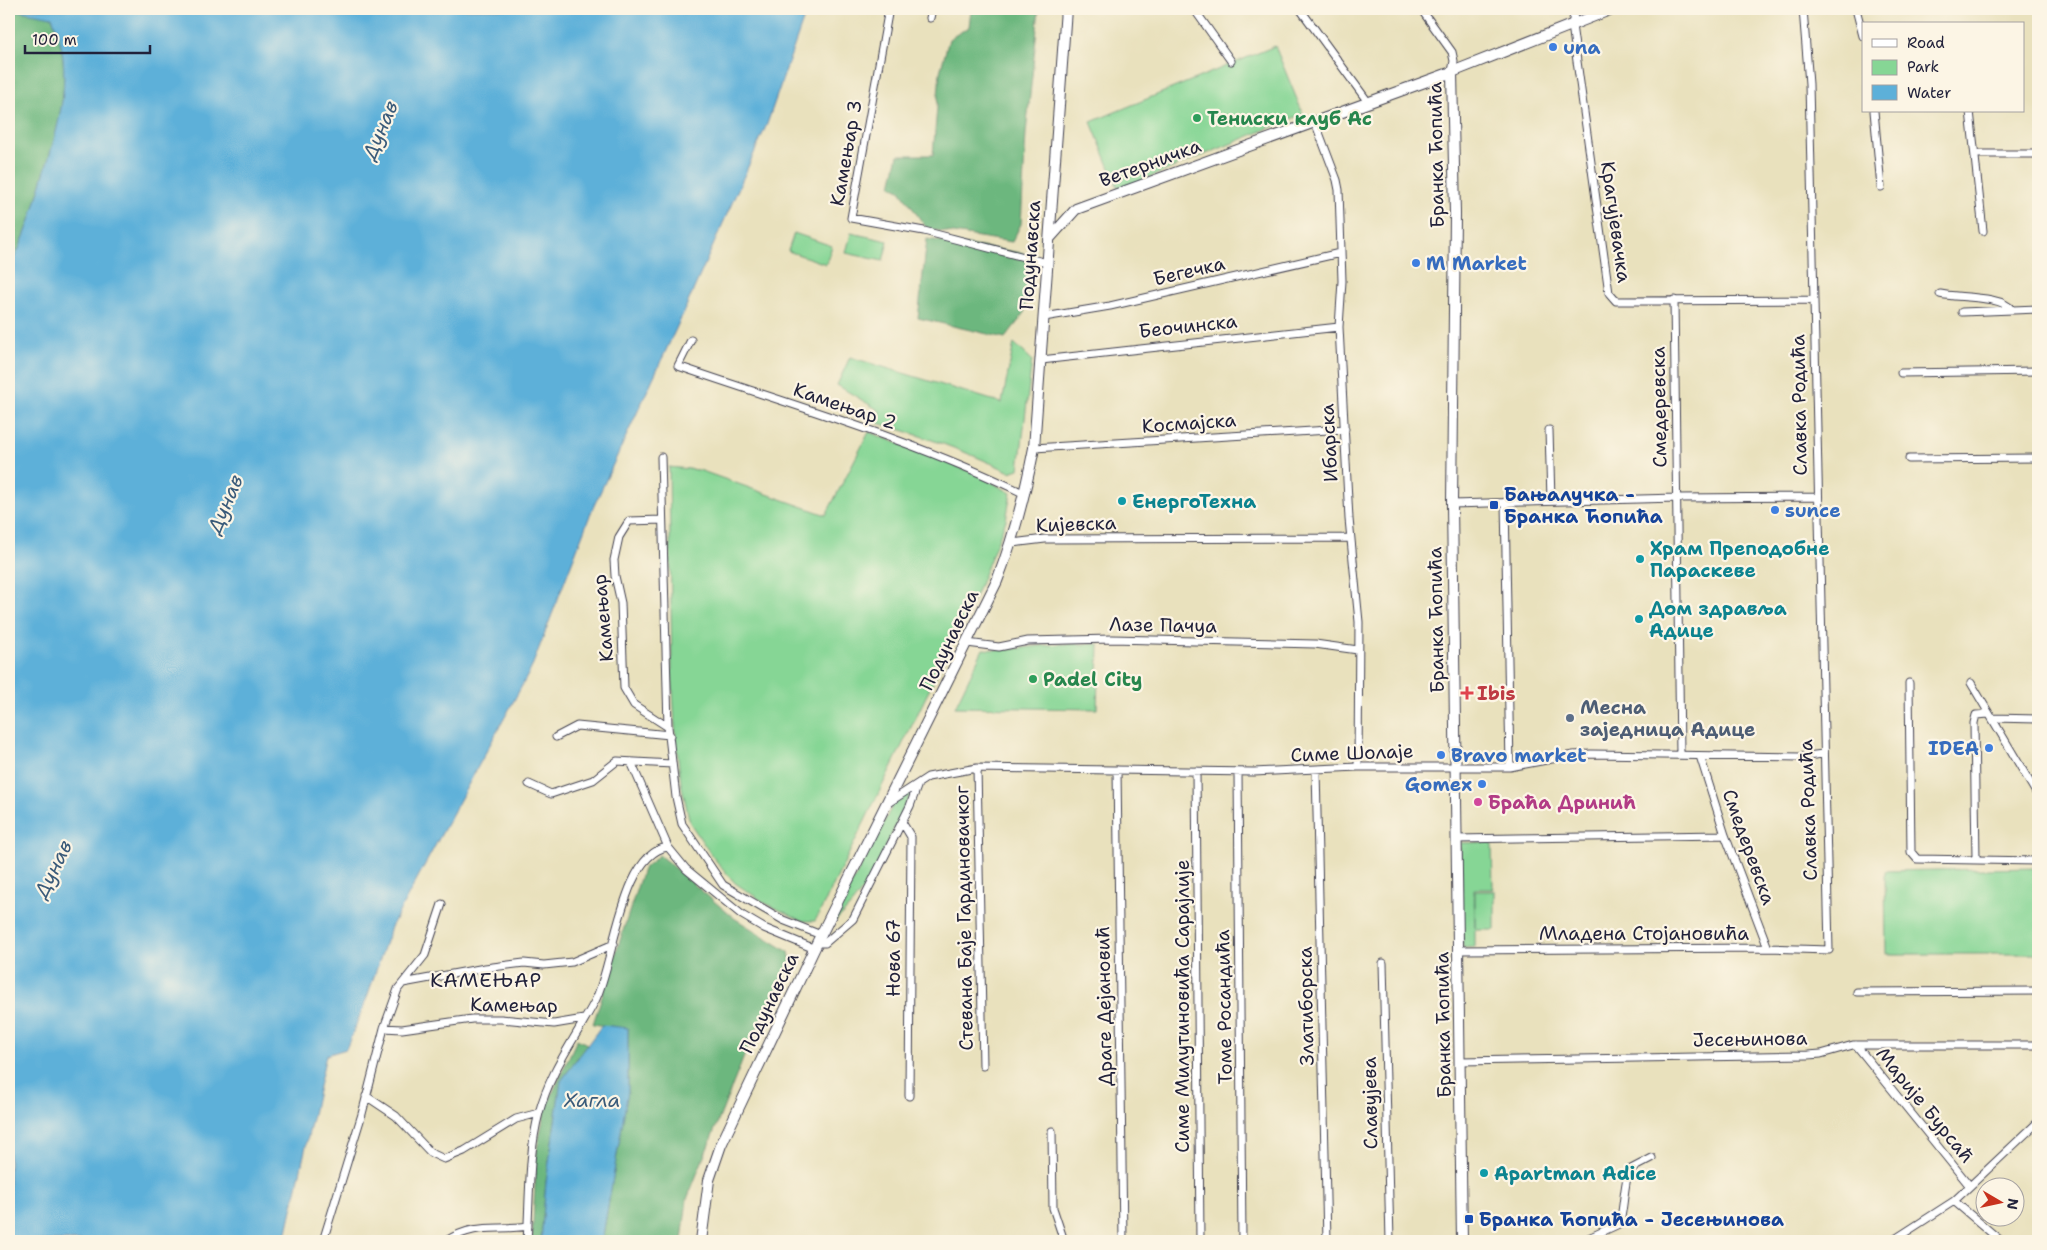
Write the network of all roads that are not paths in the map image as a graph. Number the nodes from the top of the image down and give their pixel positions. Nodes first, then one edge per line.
1 (932, 9) edge
2 (1066, 9) edge
3 (1194, 9) edge
4 (1300, 9) edge
5 (1421, 9) edge
6 (1575, 9) edge
7 (1612, 9) edge
8 (1803, 9) edge
9 (1856, 9) edge
10 (888, 14) dead end
11 (930, 18) dead end
12 (1572, 25) junction
13 (1862, 32) edge
14 (1231, 61) dead end
15 (1452, 72) junction
16 (1368, 102) junction
17 (1874, 112) edge
18 (1970, 112) edge
19 (1315, 122) junction
20 (1975, 154) junction
21 (2038, 154) edge
22 (1881, 187) dead end
23 (1983, 231) dead end
24 (1049, 240) junction
25 (1340, 253) junction
26 (1047, 263) junction
27 (1940, 294) dead end
28 (1674, 300) junction
29 (1814, 300) junction
30 (2038, 309) edge
31 (2012, 310) junction
32 (1962, 312) dead end
33 (1044, 318) junction
34 (1339, 327) junction
35 (691, 340) dead end
36 (1041, 360) junction
37 (2038, 371) edge
38 (1901, 373) dead end
39 (1345, 429) junction
40 (1549, 430) dead end
41 (1034, 448) junction
42 (660, 458) dead end
43 (2038, 458) edge
44 (1909, 459) dead end
45 (1025, 494) junction
46 (1817, 497) junction
47 (1677, 498) junction
48 (1552, 500) junction
49 (1505, 502) junction
50 (1452, 504) junction
51 (662, 520) junction
52 (1350, 538) junction
53 (1012, 543) junction
54 (968, 643) junction
55 (1358, 650) junction
56 (1909, 682) dead end
57 (1971, 683) dead end
58 (1990, 716) junction
59 (2038, 719) edge
60 (668, 726) junction
61 (670, 735) junction
62 (556, 737) dead end
63 (1680, 754) junction
64 (1823, 754) junction
65 (1700, 756) junction
66 (631, 762) junction
67 (672, 764) junction
68 (1456, 766) junction
69 (1510, 766) junction
70 (1358, 767) junction
71 (977, 768) junction
72 (1117, 770) junction
73 (1316, 770) junction
74 (1196, 771) junction
75 (1238, 772) junction
76 (529, 784) dead end
77 (918, 784) junction
78 (2038, 796) edge
79 (888, 803) junction
80 (902, 822) junction
81 (1725, 835) junction
82 (1456, 839) junction
83 (668, 847) junction
84 (1976, 859) junction
85 (2038, 861) edge
86 (442, 904) dead end
87 (818, 942) junction
88 (614, 944) junction
89 (1768, 948) junction
90 (1459, 950) junction
91 (1829, 950) joint
92 (1383, 963) dead end
93 (403, 983) junction
94 (2038, 991) edge
95 (1857, 992) dead end
96 (584, 1019) junction
97 (384, 1028) junction
98 (1856, 1045) junction
99 (2038, 1045) edge
100 (1461, 1061) junction
101 (983, 1066) dead end
102 (366, 1096) junction
103 (909, 1096) dead end
104 (539, 1113) junction
105 (2038, 1122) edge
106 (1052, 1131) dead end
107 (1652, 1158) dead end
108 (1969, 1185) junction
109 (1954, 1201) junction
110 (528, 1226) junction
111 (323, 1241) edge
112 (446, 1241) edge
113 (526, 1241) edge
114 (701, 1241) edge
115 (1064, 1241) edge
116 (1123, 1241) edge
117 (1200, 1241) edge
118 (1242, 1241) edge
119 (1327, 1241) edge
120 (1390, 1241) edge
121 (1462, 1241) edge
122 (1582, 1241) edge
123 (1892, 1241) edge
124 (2001, 1241) edge

1 - 11 street
2 - 24 street, Подунавска
3 - 14 street
4 - 16 street
5 - 15 street, Бранка Ћопића
6 - 12 street, Крагујевачка
7 - 12 street, Ветерничка
8 - 29 street, Славка Родића
9 - 13 street
10 - 26 street, Камењар 3
12 - 15 street, Ветерничка
12 - 28 street, Крагујевачка
15 - 16 street, Ветерничка
15 - 50 street, Бранка Ћопића
16 - 19 street, Ветерничка
17 - 22 street
18 - 20 street
19 - 24 street, Ветерничка
19 - 25 street, Ибарска
20 - 21 street
20 - 23 street
24 - 26 street, Подунавска
25 - 33 street, Бегечка
25 - 34 street, Ибарска
26 - 33 street, Подунавска
27 - 31 street
28 - 29 street, Крагујевачка
28 - 47 street, Смедеревска
29 - 46 street, Славка Родића
30 - 31 street
31 - 32 street
33 - 36 street, Подунавска
34 - 36 street, Беочинска
34 - 39 street, Ибарска
35 - 45 street, Камењар 2
36 - 41 street, Подунавска
37 - 38 street
39 - 41 street, Космајска
39 - 52 street, Ибарска
40 - 48 street
41 - 45 street, Подунавска
42 - 51 street
43 - 44 street
45 - 53 street, Подунавска
46 - 47 street
46 - 64 street, Славка Родића
47 - 48 street
47 - 63 street, Смедеревска
48 - 49 street
49 - 50 street
49 - 69 street
50 - 68 street, Бранка Ћопића
51 - 60 street
51 - 60 street, Камењар
52 - 53 street, Кијевска
52 - 55 street, Ибарска
53 - 54 street, Подунавска
54 - 55 street, Лазе Пачуа
54 - 79 street, Подунавска
55 - 70 street, Ибарска
56 - 84 street
57 - 58 street
58 - 59 street
58 - 78 street
58 - 84 street
60 - 61 street
61 - 62 street
61 - 67 street
63 - 65 street, Симе Шолаје
63 - 69 street, Симе Шолаје
64 - 65 street, Симе Шолаје
64 - 91 street, Славка Родића
65 - 81 street, Смедеревска
66 - 67 street
66 - 76 street
66 - 83 street
67 - 87 street
68 - 69 street, Симе Шолаје
68 - 70 street, Симе Шолаје
68 - 82 street, Бранка Ћопића
70 - 73 street, Симе Шолаје
71 - 72 street, Симе Шолаје
71 - 77 street, Симе Шолаје
71 - 101 street, Стевана Баје Гардиновачког
72 - 74 street, Симе Шолаје
72 - 116 street, Драге Дејановић
73 - 75 street, Симе Шолаје
73 - 119 street, Златиборска
74 - 75 street, Симе Шолаје
74 - 117 street, Симе Милутиновића Сарајлије
75 - 118 street, Томе Росандића
77 - 79 street, Симе Шолаје
77 - 80 street, Нова 67
79 - 87 street, Подунавска
80 - 87 street, Нова 67
80 - 103 street, Нова 67
81 - 82 street
81 - 89 street, Смедеревска
82 - 90 street, Бранка Ћопића
83 - 87 street
83 - 88 street
84 - 85 street
86 - 93 street
87 - 114 street, Подунавска
88 - 93 street, Камењар
88 - 96 street
89 - 90 street, Младена Стојановића
89 - 91 street, Младена Стојановића
90 - 100 street, Бранка Ћопића
92 - 120 street, Славујева
93 - 97 street
94 - 95 street
96 - 97 street, Камењар
96 - 104 street
97 - 102 street
98 - 99 street, Јесењинова
98 - 100 street, Јесењинова
98 - 108 street, Марије Бурсаћ
100 - 121 street, Бранка Ћопића
102 - 104 street
102 - 111 street
104 - 110 street
105 - 108 street, Марије Бурсаћ
106 - 115 street
107 - 122 street
108 - 109 street, Марије Бурсаћ
109 - 123 street, Марије Бурсаћ
109 - 124 street
110 - 112 street
110 - 113 street

